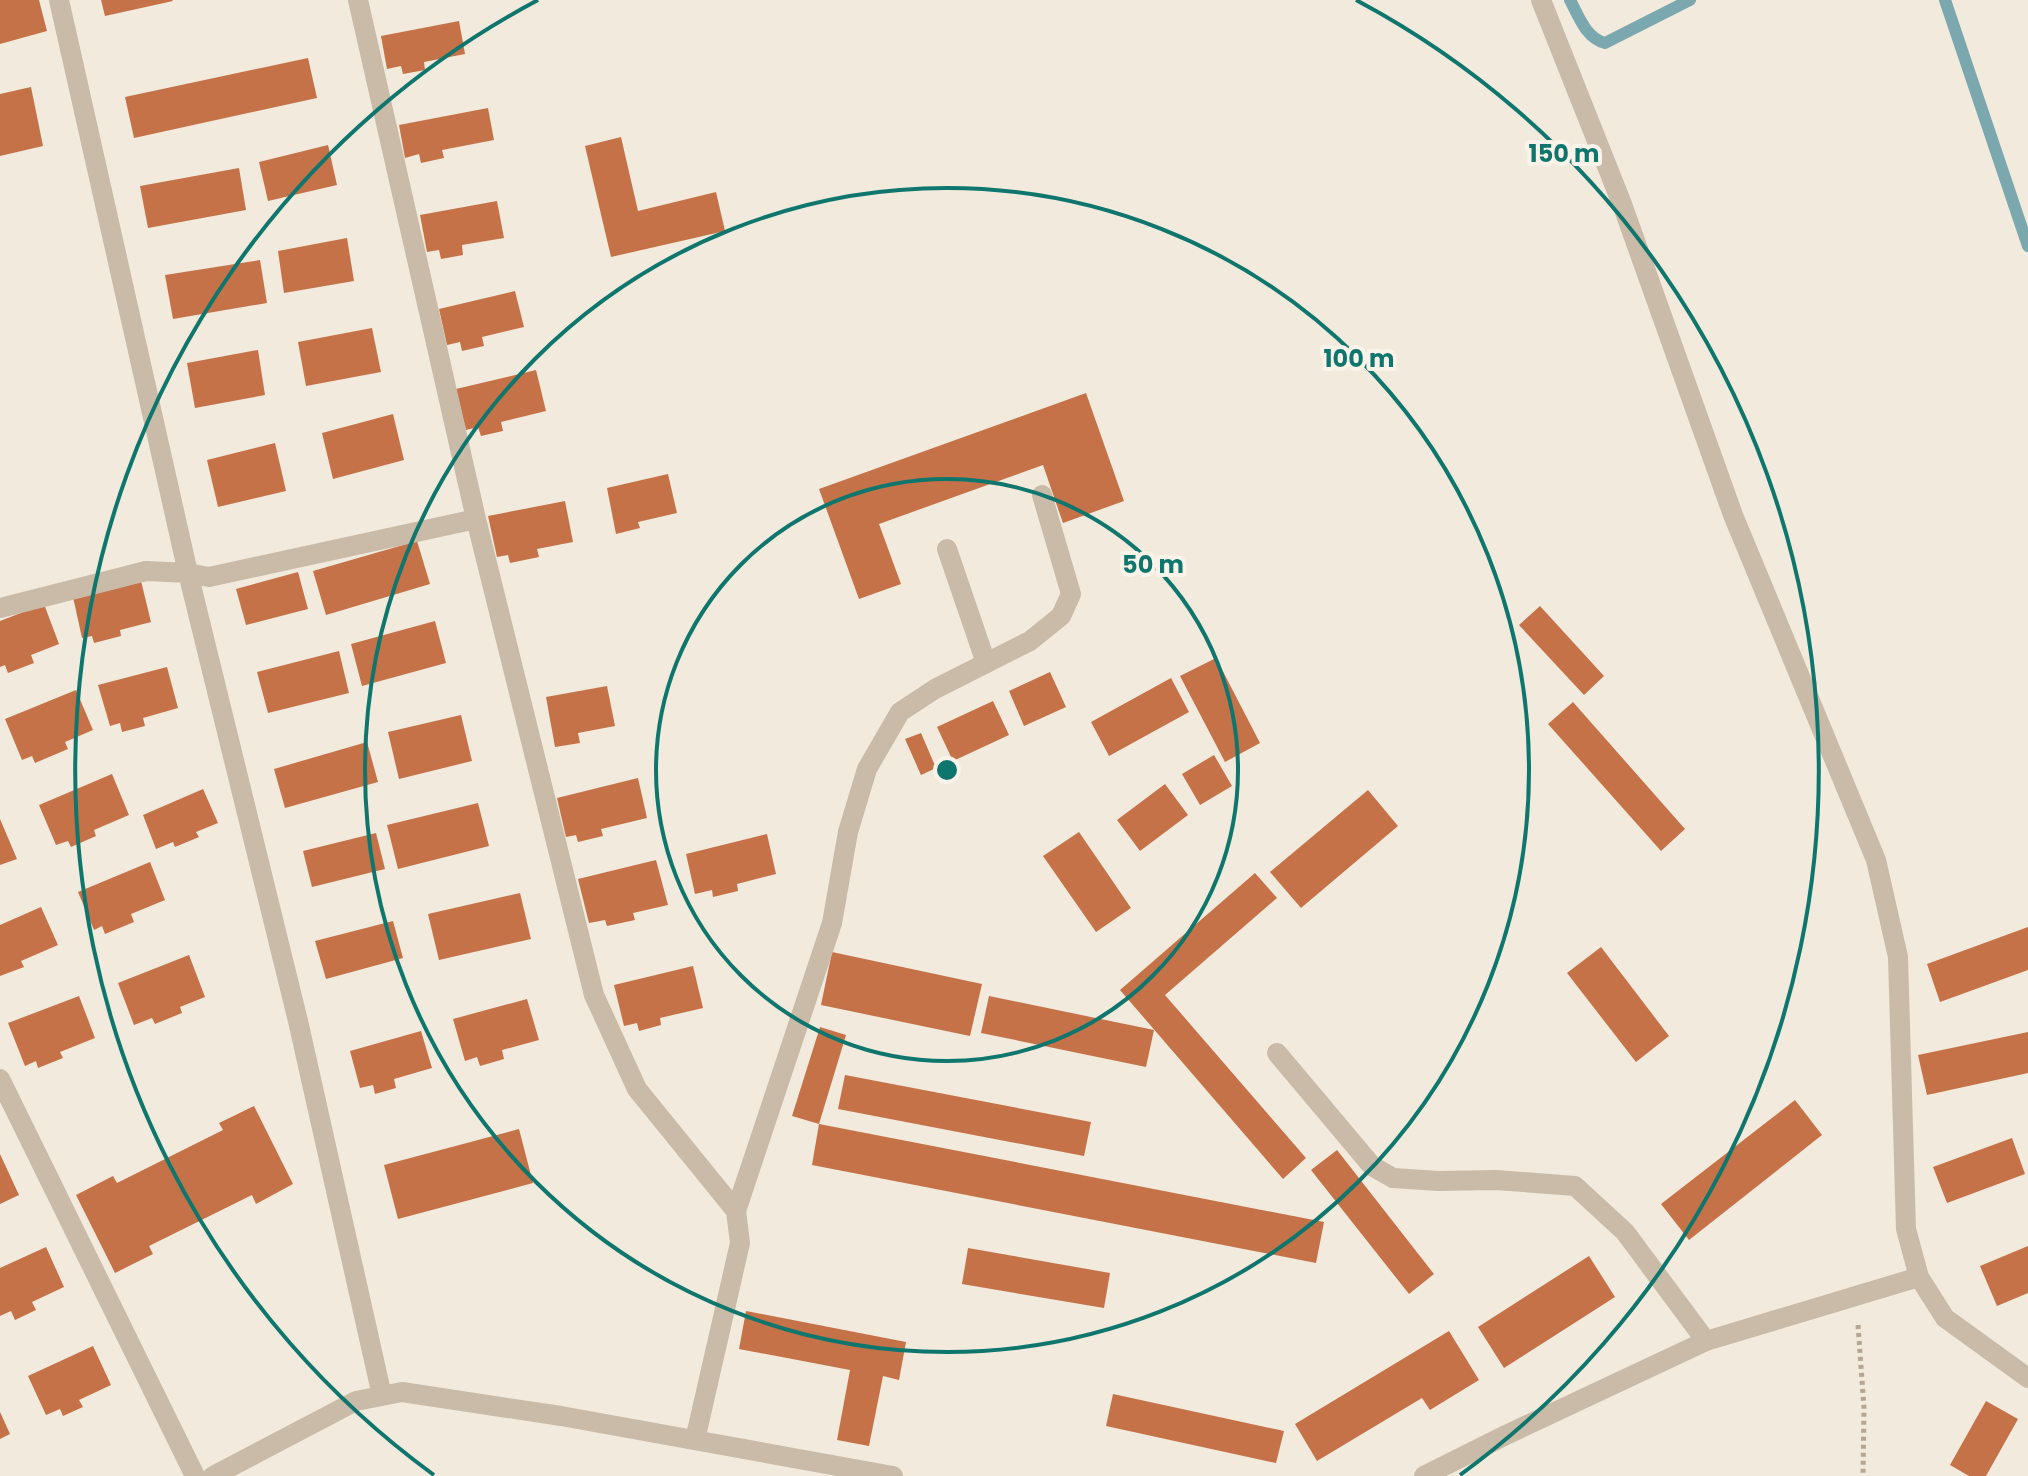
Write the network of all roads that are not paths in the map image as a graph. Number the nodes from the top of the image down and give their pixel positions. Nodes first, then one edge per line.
1 (59, 0) edge
2 (358, 0) edge
3 (1541, 0) edge
4 (1042, 495) dead end
5 (476, 519) junction
6 (947, 549) dead end
7 (188, 573) junction
8 (0, 608) edge
9 (986, 663) junction
10 (1277, 1053) dead end
11 (0, 1079) edge
12 (736, 1211) junction
13 (1919, 1277) junction
14 (1706, 1341) junction
15 (2028, 1378) edge
16 (382, 1396) junction
17 (695, 1440) junction
18 (195, 1476) edge
19 (213, 1476) edge
20 (893, 1476) edge
21 (1424, 1476) edge

1 - 7 street
2 - 5 street
3 - 13 street
4 - 9 street
5 - 7 street
5 - 12 street
6 - 9 street
7 - 8 street
7 - 16 street
9 - 12 street
10 - 14 street
11 - 18 street
12 - 17 street
13 - 14 street
13 - 15 street
14 - 21 street
16 - 17 street
16 - 19 street
17 - 20 street

